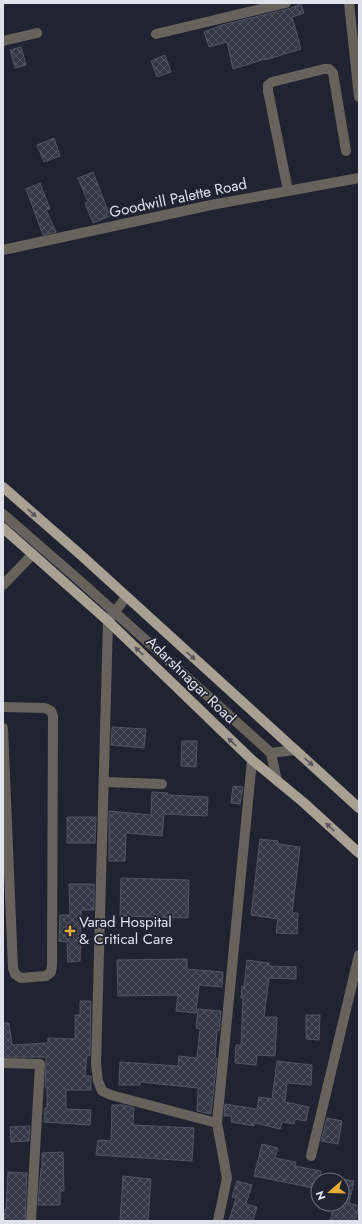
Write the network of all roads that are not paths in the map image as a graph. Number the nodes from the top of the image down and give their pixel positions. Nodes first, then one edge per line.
1 (286, 3) edge
2 (349, 3) edge
3 (37, 33) dead end
4 (156, 34) dead end
5 (3, 41) edge
6 (359, 97) edge
7 (346, 151) dead end
8 (359, 178) edge
9 (288, 191) junction
10 (3, 250) edge
11 (3, 487) edge
12 (3, 514) edge
13 (3, 528) edge
14 (33, 554) junction
15 (3, 585) edge
16 (126, 597) junction
17 (114, 612) junction
18 (108, 620) junction
19 (3, 707) edge
20 (3, 728) edge
21 (295, 750) junction
22 (272, 753) junction
23 (252, 760) junction
24 (277, 781) junction
25 (104, 782) junction
26 (162, 784) dead end
27 (359, 808) edge
28 (359, 854) edge
29 (359, 955) edge
30 (3, 1063) edge
31 (217, 1123) junction
32 (311, 1156) dead end
33 (31, 1221) edge
34 (218, 1221) edge

1 - 4 street
2 - 6 street
3 - 5 street
7 - 9 street
8 - 9 street, Goodwill Palette Road
9 - 10 street, Goodwill Palette Road
11 -> 16 main road, Adarshnagar Road
12 - 17 street
13 - 14 main road, Adarshnagar Road
14 - 15 street
14 - 18 main road, Adarshnagar Road
16 - 17 street
16 -> 21 main road, Adarshnagar Road
17 - 18 street
17 - 22 street
23 -> 18 main road, Adarshnagar Road
18 - 25 street
19 - 20 street
21 - 22 street
21 -> 27 main road, Adarshnagar Road
22 - 24 street
23 - 24 main road, Adarshnagar Road
23 - 31 street
28 -> 24 main road, Adarshnagar Road
25 - 26 street
25 - 31 street
29 - 32 street
30 - 33 street
31 - 34 street

